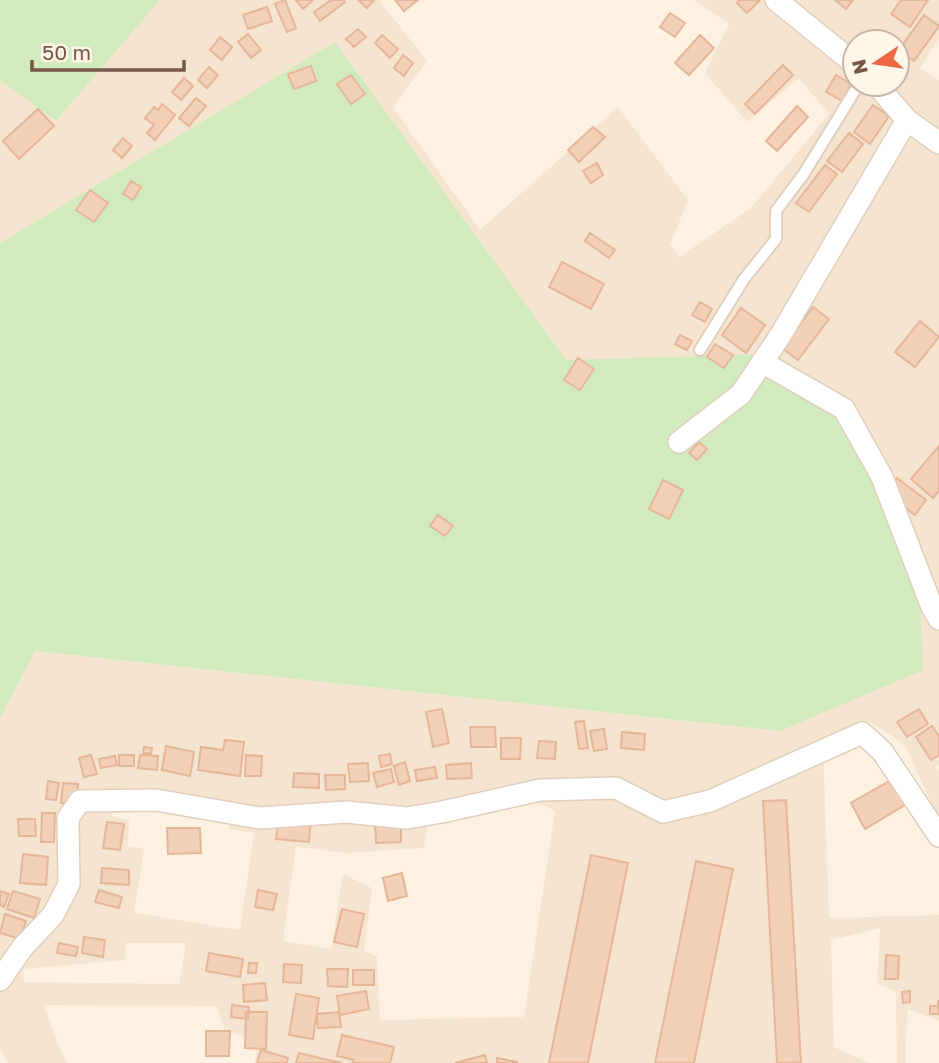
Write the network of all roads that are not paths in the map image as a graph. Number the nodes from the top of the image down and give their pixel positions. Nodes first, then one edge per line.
1 (776, 0) edge
2 (841, 53) edge
3 (850, 98) edge
4 (888, 98) edge
5 (907, 120) junction
6 (939, 143) edge
7 (700, 350) dead end
8 (762, 362) junction
9 (679, 442) dead end
10 (939, 619) edge
11 (939, 836) edge
12 (0, 980) edge

1 - 2 street
3 - 7 lane
4 - 5 street
5 - 6 street
5 - 8 street
8 - 9 street
8 - 10 street
11 - 12 street

